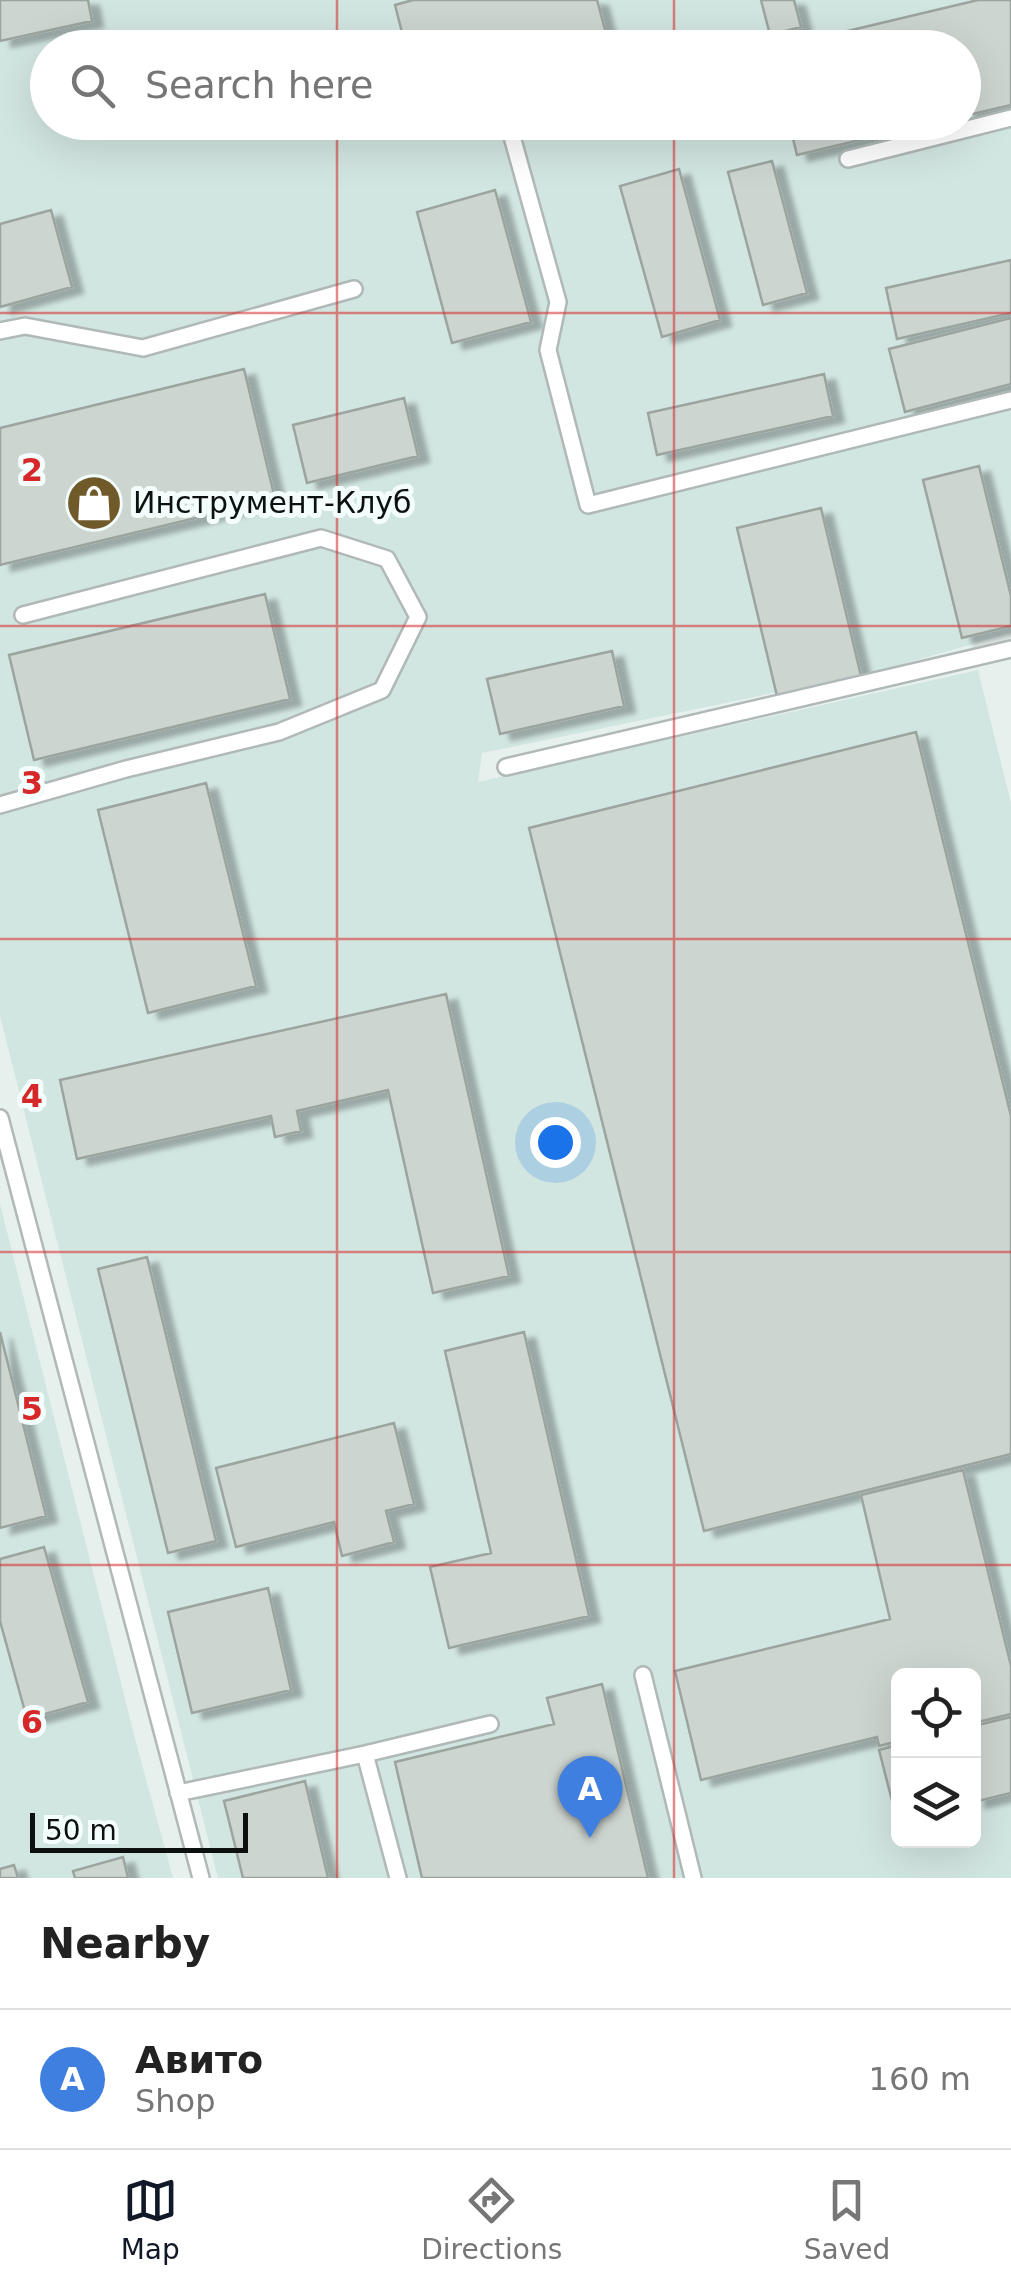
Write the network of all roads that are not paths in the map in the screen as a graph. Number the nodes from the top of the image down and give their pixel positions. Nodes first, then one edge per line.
1 (1011, 118) edge
2 (981, 126) edge
3 (513, 140) edge
4 (924, 140) edge
5 (848, 159) dead end
6 (354, 289) dead end
7 (0, 331) edge
8 (1011, 400) edge
9 (23, 615) dead end
10 (1011, 649) edge
11 (506, 767) dead end
12 (0, 805) edge
13 (0, 1118) edge
14 (643, 1676) dead end
15 (490, 1724) dead end
16 (365, 1754) junction
17 (178, 1793) junction
18 (200, 1878) edge
19 (398, 1878) edge
20 (694, 1878) edge

1 - 2 lane
3 - 8 lane
4 - 5 lane
6 - 7 lane
9 - 12 lane
10 - 11 lane
13 - 17 lane
14 - 20 lane
15 - 16 lane
16 - 17 lane
16 - 19 lane
17 - 18 lane

